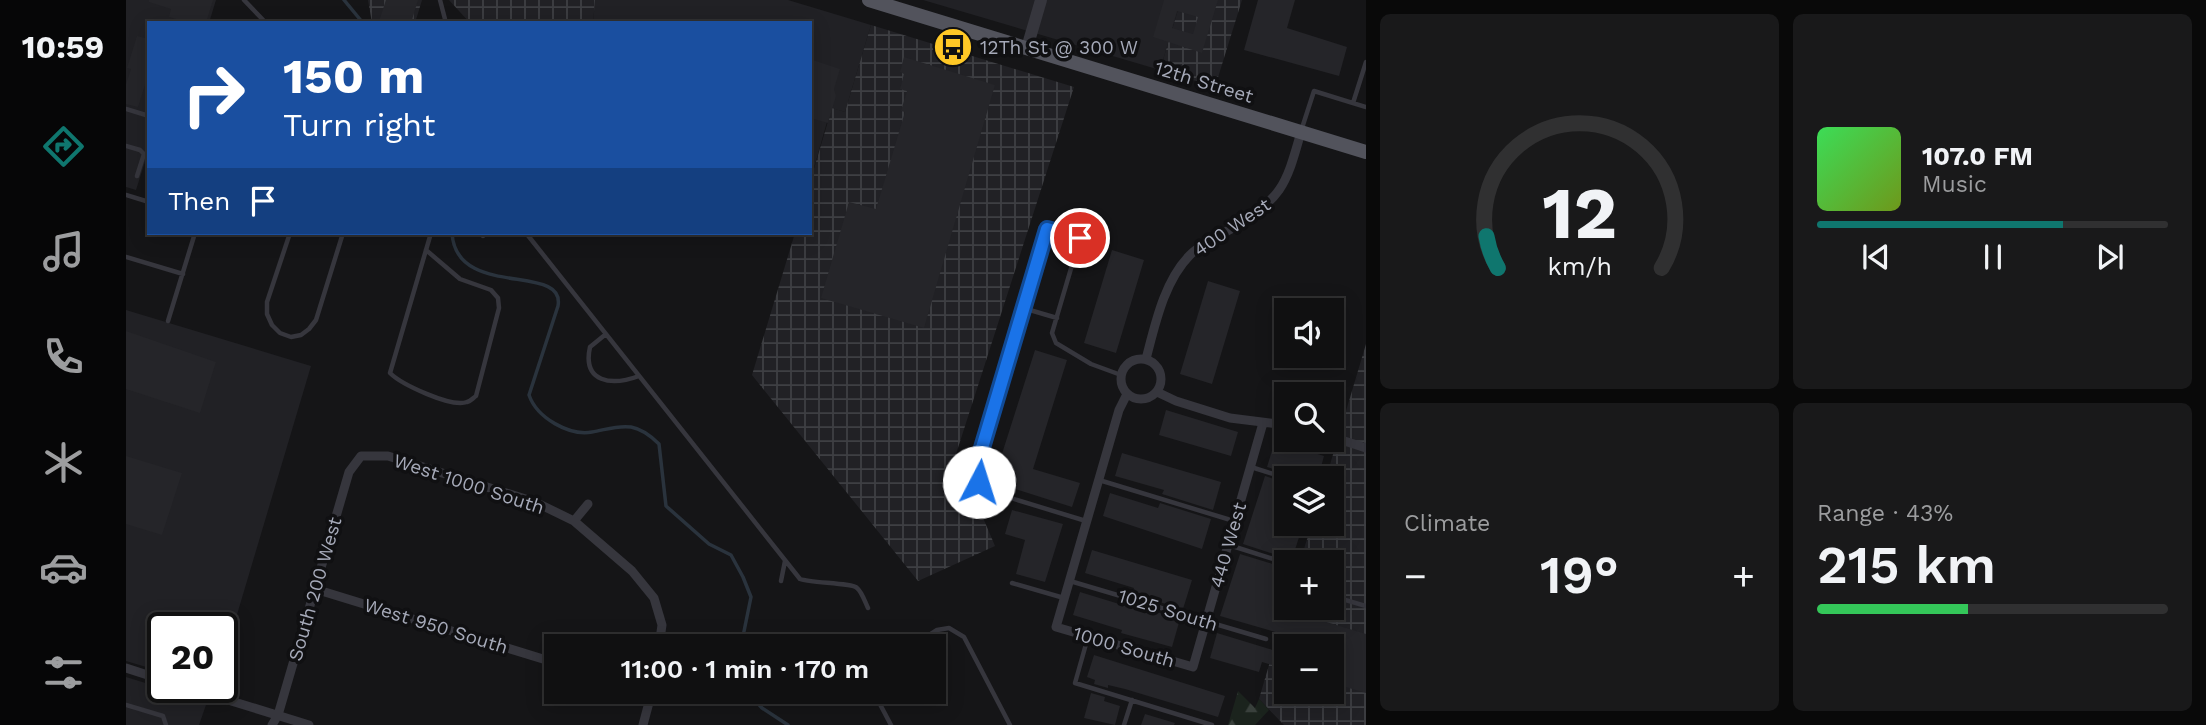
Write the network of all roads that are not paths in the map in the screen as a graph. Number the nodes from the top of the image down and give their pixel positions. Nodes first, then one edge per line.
1 (244, 0) edge
2 (440, 0) edge
3 (870, 0) edge
4 (1041, 0) edge
5 (264, 21) edge
6 (445, 21) edge
7 (1027, 48) junction
8 (1366, 62) edge
9 (1353, 103) junction
10 (1366, 107) edge
11 (126, 110) edge
12 (147, 115) edge
13 (1301, 132) junction
14 (126, 146) edge
15 (1366, 152) edge
16 (137, 176) dead end
17 (126, 195) edge
18 (147, 201) edge
19 (194, 235) edge
20 (288, 235) edge
21 (342, 235) edge
22 (429, 235) edge
23 (528, 235) edge
24 (425, 250) junction
25 (126, 257) edge
26 (183, 274) junction
27 (1023, 308) junction
28 (1057, 317) junction
29 (168, 321) dead end
30 (606, 334) junction
31 (1146, 359) junction
32 (1121, 375) junction
33 (639, 376) junction
34 (1157, 392) junction
35 (1127, 394) junction
36 (1263, 423) junction
37 (1274, 424) edge
38 (1344, 441) edge
39 (1366, 448) edge
40 (361, 456) joint
41 (1250, 467) junction
42 (1274, 474) edge
43 (1099, 480) junction
44 (589, 504) dead end
45 (574, 521) junction
46 (1087, 521) junction
47 (1234, 522) junction
48 (1228, 545) junction
49 (1274, 559) edge
50 (785, 561) junction
51 (781, 581) dead end
52 (1070, 581) junction
53 (1012, 583) dead end
54 (315, 589) junction
55 (1065, 598) junction
56 (1344, 600) edge
57 (1366, 606) edge
58 (869, 608) dead end
59 (1206, 621) junction
60 (661, 634) edge
61 (930, 634) edge
62 (1088, 636) junction
63 (1266, 639) dead end
64 (544, 659) edge
65 (1193, 667) joint
66 (126, 668) edge
67 (147, 675) edge
68 (1132, 700) junction
69 (238, 703) edge
70 (648, 704) edge
71 (880, 704) edge
72 (126, 705) edge
73 (278, 715) junction
74 (166, 725) edge
75 (272, 725) edge
76 (309, 725) edge
77 (643, 725) edge
78 (891, 725) edge
79 (1010, 725) edge
80 (1124, 725) edge
81 (1212, 725) edge

1 - 5 lane
2 - 6 lane
3 - 7 main road, 12th Street
4 - 7 street
7 - 13 main road, 12th Street
8 - 9 lane
9 - 10 lane
9 - 13 lane
11 - 12 lane
13 - 15 main road, 12th Street
13 - 31 street, 400 West
14 - 16 lane
17 - 18 lane
19 - 26 lane
20 - 21 lane
22 - 24 lane
23 - 30 lane
24 - 24 lane
25 - 26 lane
26 - 29 lane
27 - 28 lane
27 - 28 lane
27 - 46 lane
28 - 32 lane
30 - 33 lane
30 - 33 lane
31 - 32 street
31 - 34 street
32 - 35 street
33 - 50 lane
34 - 35 street
34 - 36 street
35 - 43 street
36 - 37 street
36 - 41 street, 440 West
38 - 39 street
40 - 45 street, West 1000 South
40 - 54 street, South 200 West
41 - 42 lane
41 - 47 street, 440 West
43 - 46 street
43 - 47 lane
44 - 45 street
45 - 60 street, West 1000 South
46 - 52 street
47 - 48 street, 440 West
48 - 49 lane
48 - 59 street, 440 West
50 - 51 lane
50 - 58 lane
52 - 55 street
52 - 59 lane, 1025 South
53 - 55 lane
54 - 64 street, West 950 South
54 - 73 street, South 200 West
55 - 62 street, 1000 South
56 - 57 lane
59 - 63 lane, 1025 South
59 - 65 street, 440 West
61 - 79 lane
62 - 65 street, 1000 South
62 - 68 lane
66 - 67 street
68 - 80 lane
68 - 81 lane
69 - 73 street
70 - 77 street
71 - 78 lane
72 - 74 lane
73 - 75 street, South 200 West
73 - 76 street

